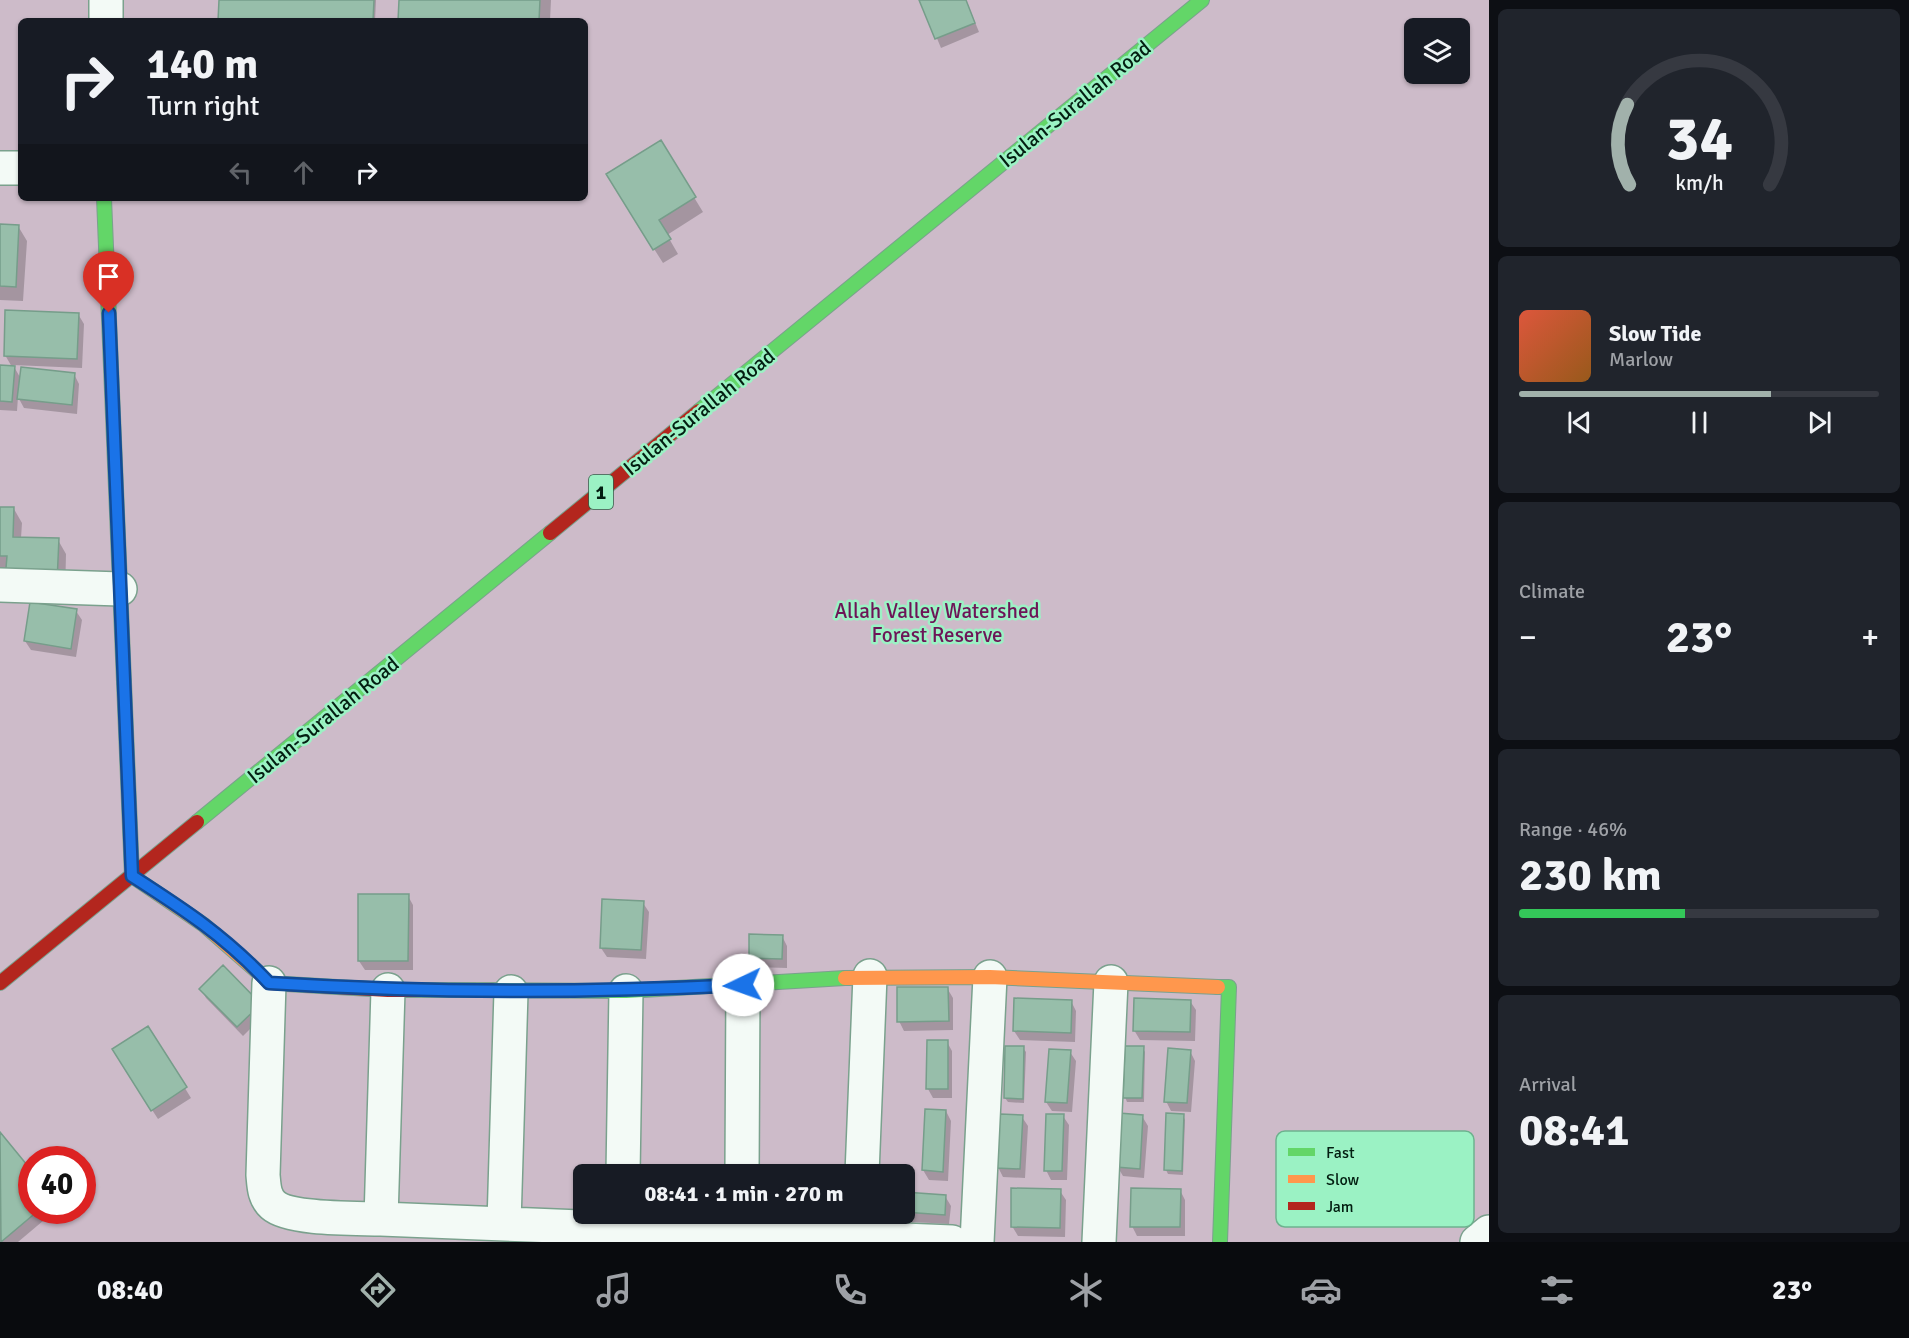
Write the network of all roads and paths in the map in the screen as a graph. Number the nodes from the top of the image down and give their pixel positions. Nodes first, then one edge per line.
1 (106, 0) edge
2 (1202, 0) edge
3 (106, 18) edge
4 (0, 168) edge
5 (18, 168) edge
6 (104, 201) edge
7 (0, 585) edge
8 (120, 589) junction
9 (132, 876) junction
10 (870, 976) junction
11 (990, 976) junction
12 (1111, 982) junction
13 (0, 983) edge
14 (269, 983) junction
15 (743, 985) junction
16 (388, 990) junction
17 (626, 991) junction
18 (511, 992) junction
19 (623, 1164) edge
20 (742, 1164) edge
21 (862, 1164) edge
22 (381, 1219) junction
23 (573, 1222) edge
24 (504, 1223) junction
25 (781, 1224) edge
26 (860, 1226) edge
27 (1489, 1232) edge
28 (952, 1242) edge
29 (977, 1242) edge
30 (1099, 1242) edge
31 (1220, 1242) edge
32 (1477, 1242) edge

1 - 3 street
2 - 9 main road, Isulan-Surallah Road / 1
4 - 5 street
6 - 8 main road
7 - 8 street
8 - 9 main road
9 - 13 main road, Isulan-Surallah Road / 1
9 - 14 main road
10 - 11 main road
10 - 15 main road
10 - 21 street
11 - 12 main road
11 - 29 street
12 - 30 street
12 - 31 main road
14 - 16 main road
14 - 22 street
15 - 17 main road
15 - 20 street
16 - 18 main road
16 - 22 street
17 - 18 main road
17 - 19 street
18 - 24 street
22 - 24 street
23 - 24 street
25 - 26 street
26 - 28 street
27 - 32 street

